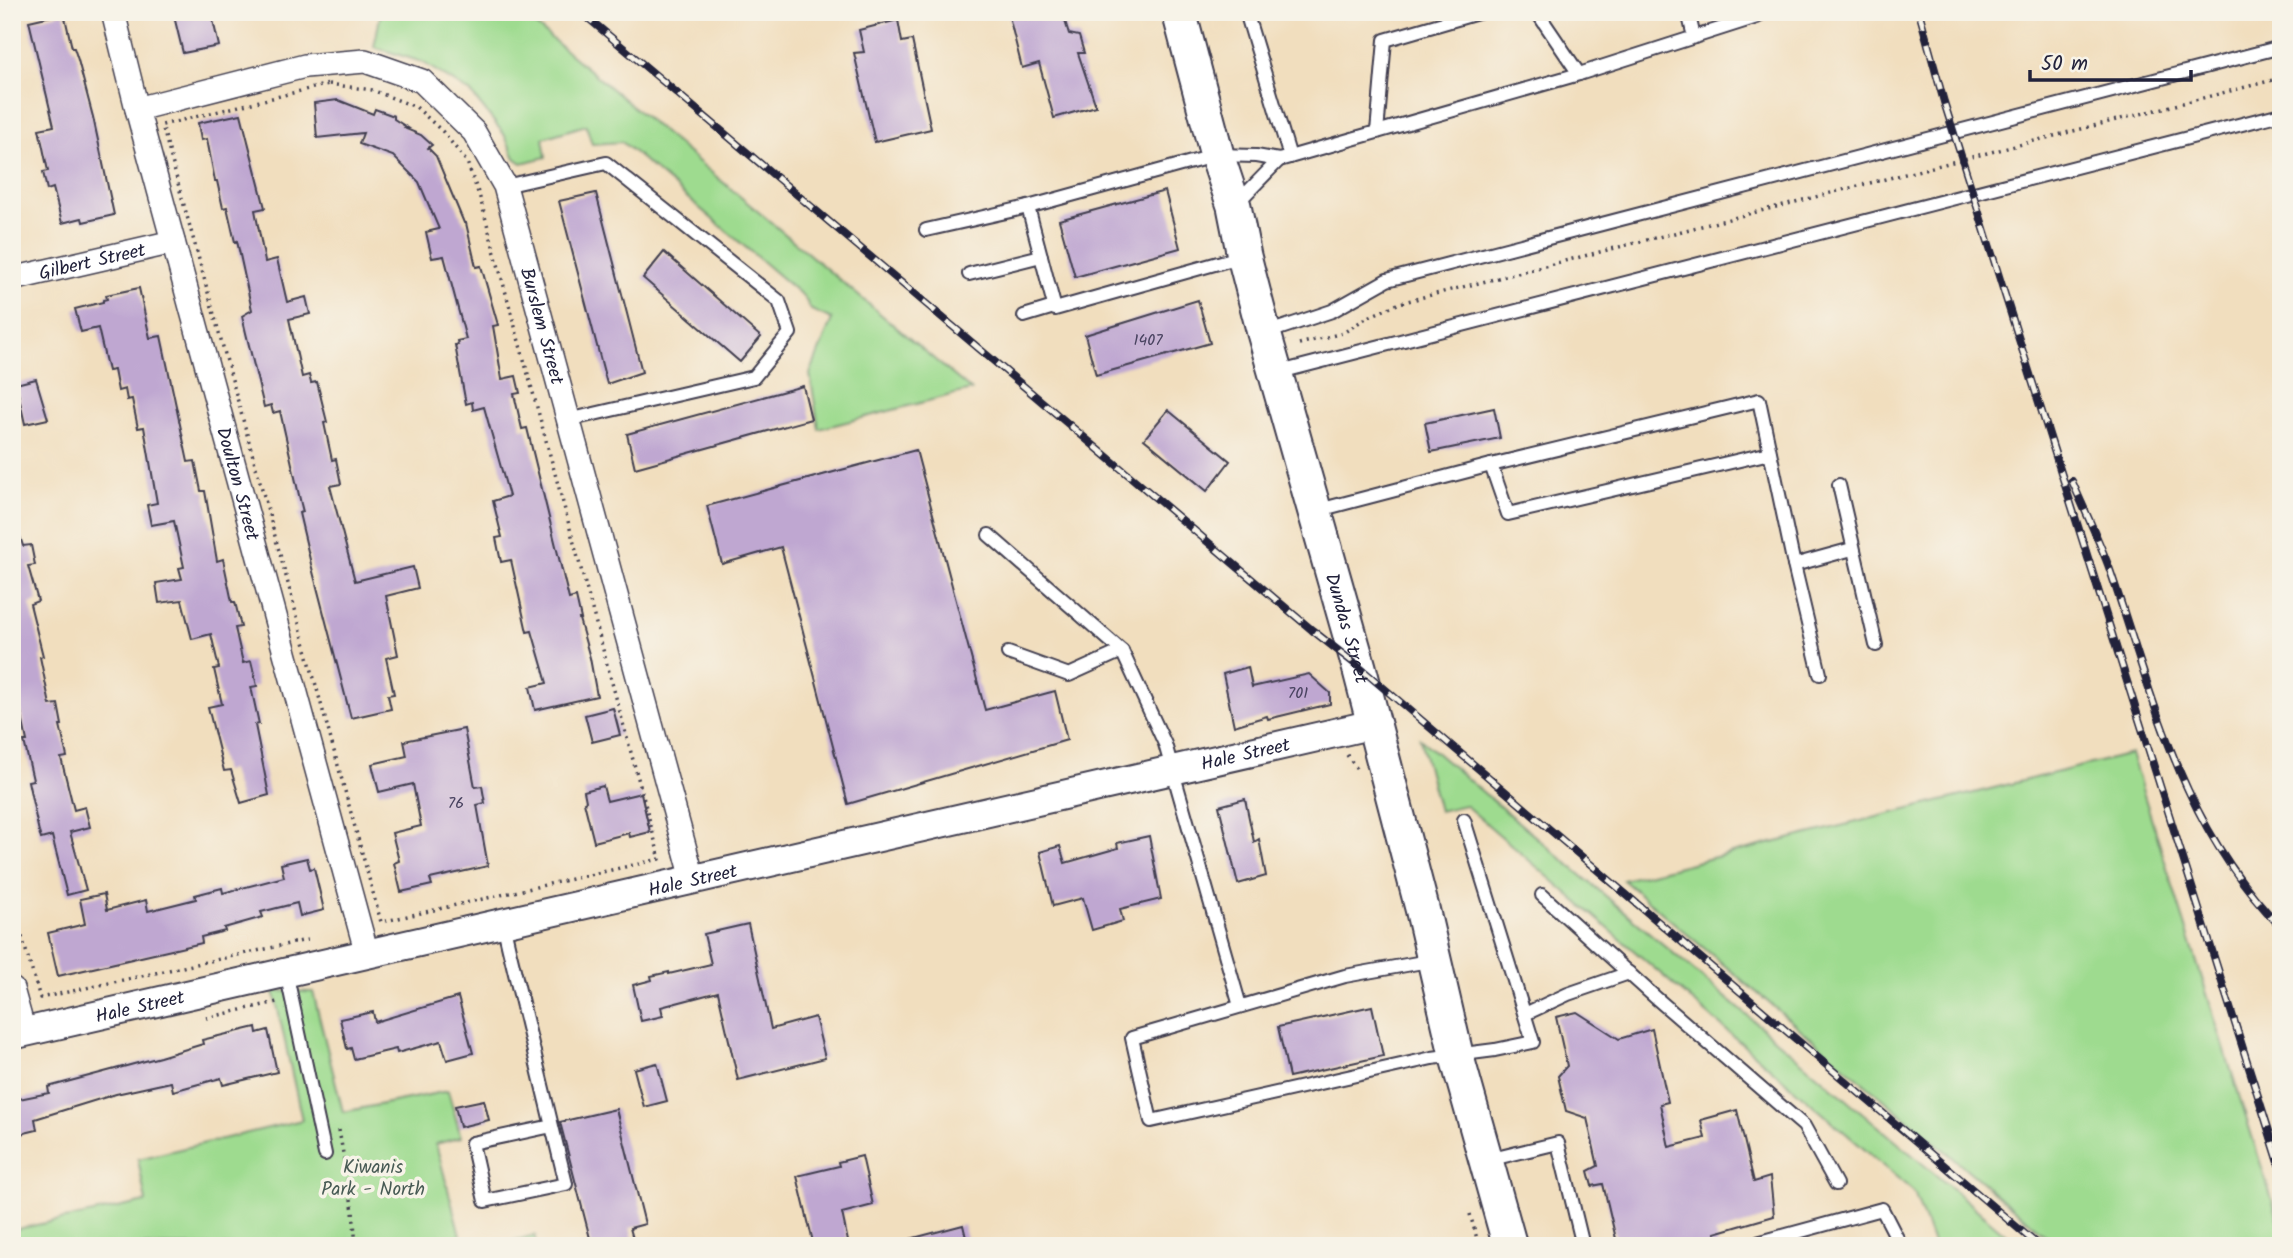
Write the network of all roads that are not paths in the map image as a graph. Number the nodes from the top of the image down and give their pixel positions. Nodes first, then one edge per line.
1 (113, 12) edge
2 (1179, 12) edge
3 (1246, 12) edge
4 (1481, 12) edge
5 (1537, 12) edge
6 (1688, 12) edge
7 (1756, 12) edge
8 (1694, 37) junction
9 (2281, 47) edge
10 (1579, 74) junction
11 (137, 109) junction
12 (2281, 114) edge
13 (1377, 132) junction
14 (1217, 155) junction
15 (1284, 158) junction
16 (505, 186) junction
17 (1234, 206) junction
18 (1028, 207) junction
19 (926, 230) dead end
20 (173, 242) junction
21 (1041, 256) junction
22 (1244, 256) junction
23 (969, 274) dead end
24 (12, 279) edge
25 (1054, 307) junction
26 (1024, 316) dead end
27 (1264, 333) junction
28 (1276, 373) junction
29 (568, 420) junction
30 (1770, 453) junction
31 (1491, 464) junction
32 (1839, 485) dead end
33 (1314, 511) junction
34 (989, 535) dead end
35 (1852, 549) junction
36 (1794, 565) junction
37 (1876, 645) dead end
38 (1122, 651) junction
39 (1008, 653) dead end
40 (1820, 674) dead end
41 (1374, 724) junction
42 (1173, 770) junction
43 (1464, 820) dead end
44 (694, 879) junction
45 (1542, 895) dead end
46 (503, 923) junction
47 (367, 954) junction
48 (1435, 960) junction
49 (286, 972) junction
50 (1629, 973) junction
51 (12, 989) edge
52 (1240, 1006) junction
53 (1525, 1014) junction
54 (18, 1034) edge
55 (1456, 1054) junction
56 (552, 1126) junction
57 (325, 1154) dead end
58 (1486, 1160) junction
59 (1836, 1184) dead end
60 (1510, 1246) edge
61 (1583, 1246) edge
62 (1746, 1246) edge
63 (1902, 1246) edge

1 - 11 street, Doulton Street
2 - 14 main road, Dundas Street
3 - 15 lane
4 - 13 lane
5 - 10 lane
6 - 8 lane
7 - 8 lane
8 - 10 lane
9 - 27 lane
10 - 13 lane
11 - 16 street, Burslem Street
11 - 20 street, Doulton Street
12 - 28 lane
13 - 15 lane
14 - 15 lane
14 - 17 main road, Dundas Street
14 - 18 lane
15 - 17 lane
16 - 29 street, Burslem Street
16 - 29 lane
17 - 22 main road, Dundas Street
18 - 19 lane
18 - 21 lane
20 - 24 street, Gilbert Street
20 - 47 street, Doulton Street
21 - 23 lane
21 - 25 lane
22 - 25 lane
22 - 27 main road, Dundas Street
25 - 26 lane
27 - 28 main road, Dundas Street
28 - 33 main road, Dundas Street
29 - 44 street, Burslem Street
30 - 31 lane
30 - 31 lane
30 - 36 lane
31 - 33 lane
32 - 35 lane
33 - 41 main road, Dundas Street
34 - 38 lane
35 - 36 lane
35 - 37 lane
36 - 40 lane
38 - 39 lane
38 - 42 lane
41 - 42 street, Hale Street
41 - 48 main road, Dundas Street
42 - 44 street, Hale Street
42 - 52 lane
43 - 53 lane
44 - 46 street, Hale Street
45 - 50 lane
46 - 47 street, Hale Street
46 - 56 lane
47 - 49 street, Hale Street
48 - 52 lane
48 - 55 main road, Dundas Street
49 - 54 street, Hale Street
49 - 57 lane
50 - 53 lane
50 - 59 lane
51 - 54 street
52 - 55 lane
53 - 55 lane
55 - 58 main road, Dundas Street
56 - 56 lane
58 - 60 main road, Dundas Street
58 - 61 lane
62 - 63 lane

